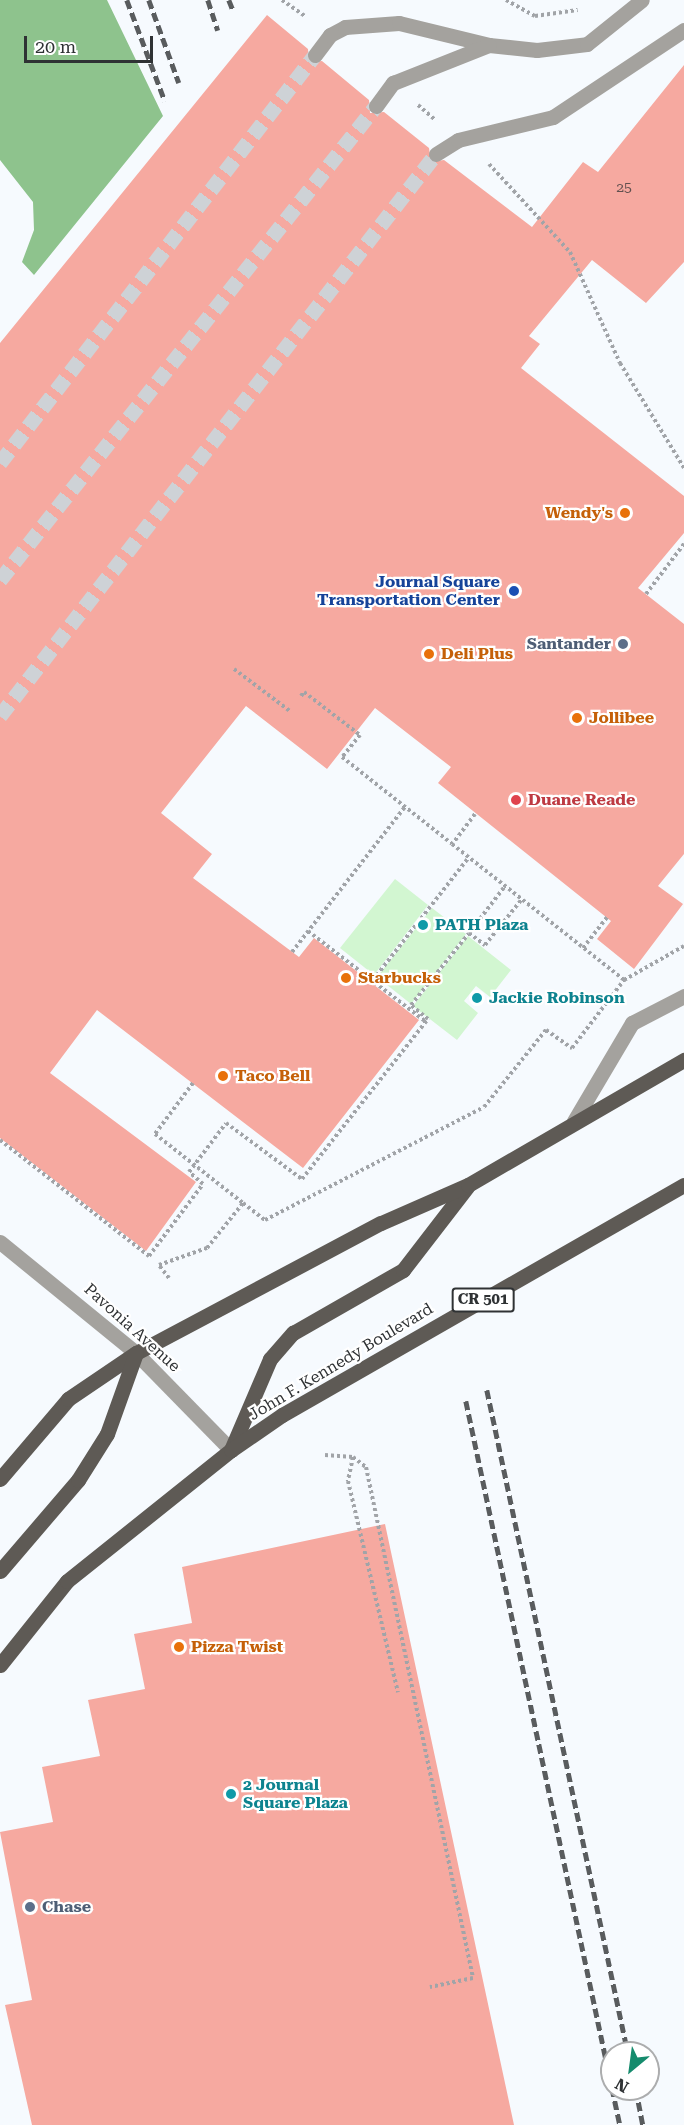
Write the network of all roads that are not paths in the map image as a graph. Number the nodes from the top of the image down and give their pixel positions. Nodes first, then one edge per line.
1 (642, 0) edge
2 (684, 30) edge
3 (489, 45) junction
4 (315, 55) tunnel mouth
5 (376, 106) tunnel mouth
6 (436, 154) tunnel mouth
7 (684, 996) edge
8 (684, 1060) edge
9 (574, 1121) junction
10 (468, 1185) junction
11 (684, 1185) edge
12 (0, 1242) edge
13 (136, 1353) junction
14 (231, 1450) junction
15 (0, 1479) edge
16 (0, 1571) edge
17 (0, 1665) edge

1 - 3 street
2 - 6 street
3 - 4 street
3 - 5 street
7 - 9 street
8 - 9 main road
9 - 10 main road
10 - 13 main road
10 - 14 main road
11 - 14 main road, John F. Kennedy Boulevard / CR 501
12 - 13 street, Pavonia Avenue
13 - 14 street, Pavonia Avenue
13 - 15 main road
13 - 16 main road
14 - 17 main road, John F. Kennedy Boulevard / CR 501

